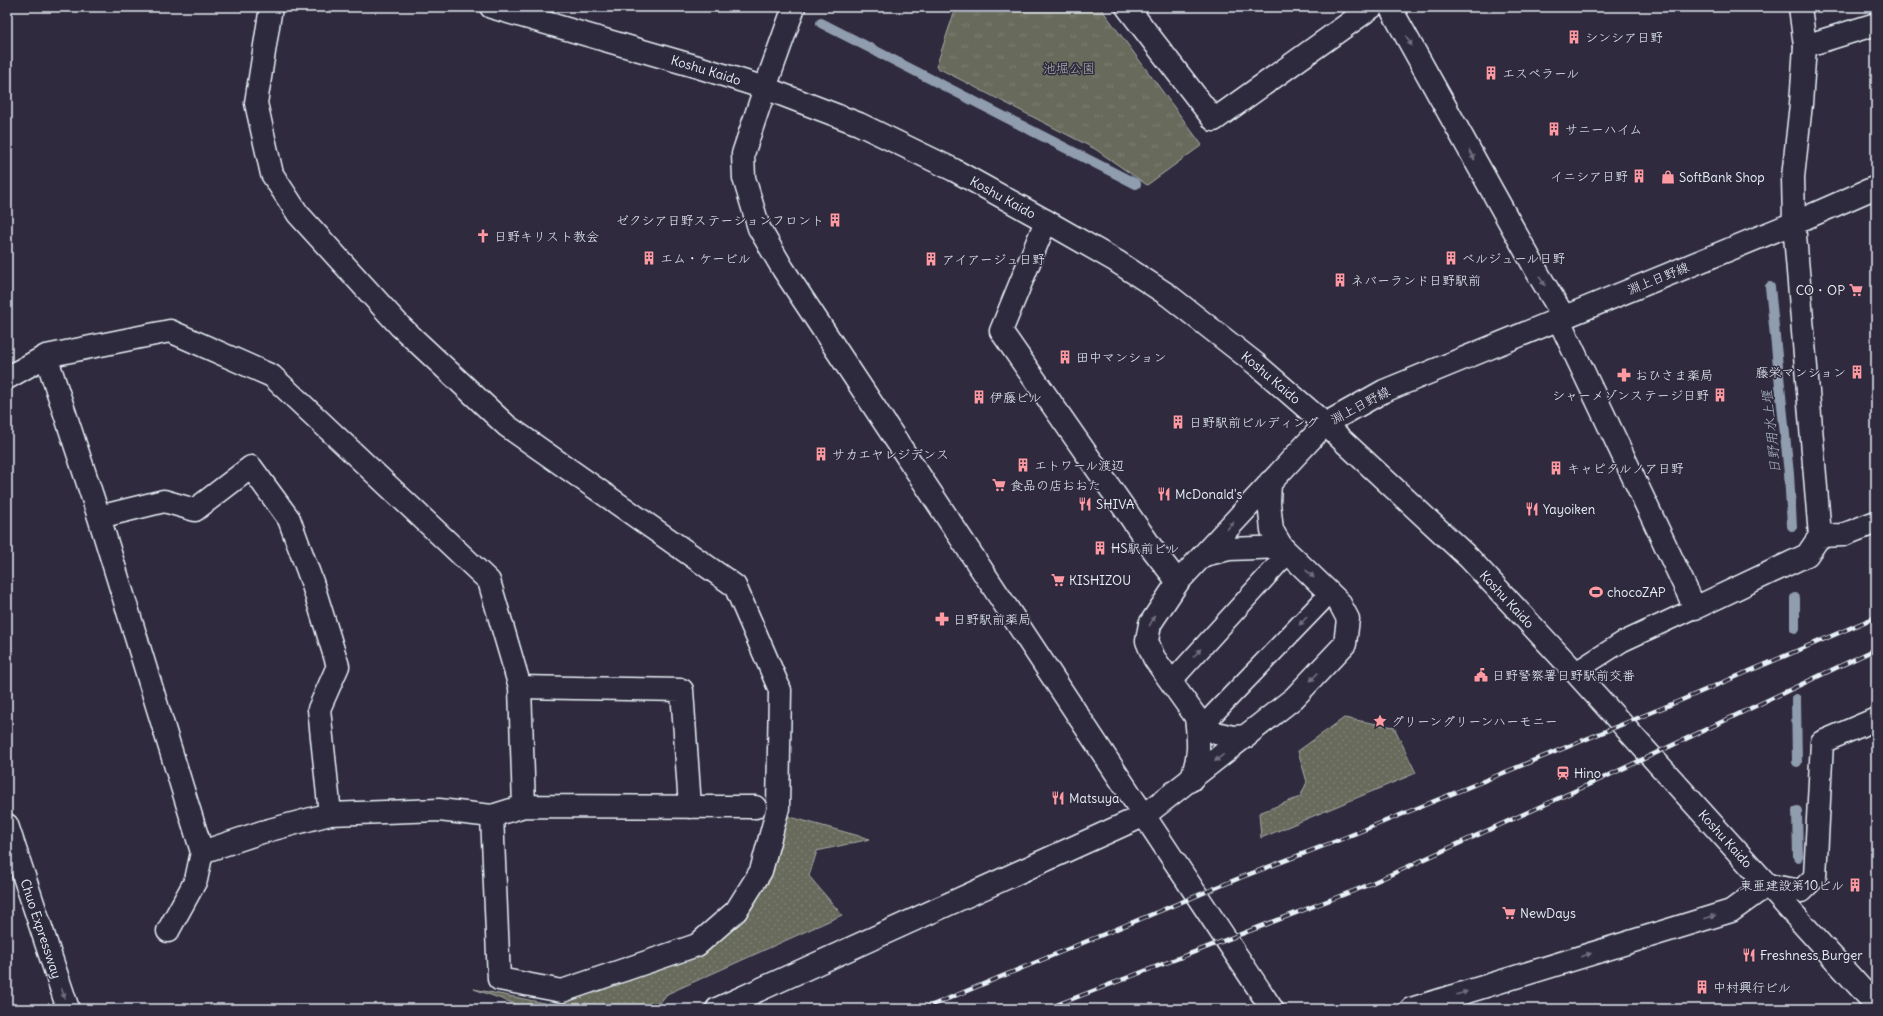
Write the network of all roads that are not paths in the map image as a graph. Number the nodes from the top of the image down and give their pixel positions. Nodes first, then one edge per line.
1 (271, 7) edge
2 (491, 7) edge
3 (794, 7) edge
4 (1126, 7) edge
5 (1372, 7) edge
6 (1390, 7) edge
7 (1800, 7) edge
8 (1876, 24) edge
9 (1805, 46) junction
10 (765, 88) junction
11 (1876, 187) edge
12 (1046, 221) junction
13 (1794, 223) junction
14 (1562, 318) junction
15 (46, 356) junction
16 (7, 378) edge
17 (1325, 424) junction
18 (1270, 482) junction
19 (99, 516) junction
20 (1876, 522) edge
21 (1820, 536) junction
22 (1285, 550) junction
23 (1204, 555) junction
24 (1178, 582) junction
25 (1330, 593) junction
26 (1695, 608) junction
27 (1575, 672) junction
28 (1171, 682) junction
29 (520, 686) junction
30 (1876, 719) edge
31 (1200, 721) junction
32 (1247, 736) junction
33 (1191, 780) junction
34 (524, 806) junction
35 (690, 806) junction
36 (754, 807) dead end
37 (330, 814) junction
38 (1145, 815) junction
39 (492, 816) junction
40 (7, 825) edge
41 (202, 852) junction
42 (1767, 885) junction
43 (168, 931) dead end
44 (1876, 1005) edge
45 (1266, 1007) edge
46 (68, 1009) edge
47 (717, 1009) edge
48 (1411, 1009) edge

1 - 39 main road
2 - 10 main road, Koshu Kaido
3 - 10 main road
4 - 5 main road
6 -> 14 main road
7 - 9 main road
8 - 9 main road
9 - 13 main road
10 - 12 main road, Koshu Kaido
10 - 38 main road
11 - 13 main road, 淵上日野線
12 - 17 main road, Koshu Kaido
12 - 24 main road
13 - 14 main road, 淵上日野線
13 - 21 main road
14 - 17 main road, 淵上日野線
14 - 26 main road
15 - 16 main road
15 - 19 main road
15 - 29 main road
17 - 18 main road, 淵上日野線
17 - 27 main road, Koshu Kaido
18 - 22 main road
23 -> 18 main road, 淵上日野線
19 - 37 main road
19 - 41 main road
20 - 21 main road
21 - 26 main road
22 - 23 main road
22 -> 25 main road
28 -> 22 lane
23 - 24 main road, 淵上日野線
28 -> 24 main road, 淵上日野線
25 -> 31 lane
25 -> 32 main road
26 - 27 lane
27 - 42 main road, Koshu Kaido
28 - 31 main road, 淵上日野線
29 - 34 main road
29 - 35 main road
30 - 42 main road
31 - 32 main road
31 - 33 main road
32 -> 33 main road
33 - 38 main road
34 - 35 main road
34 - 39 main road
35 - 36 main road
37 - 39 main road
37 - 41 main road
38 - 45 main road
38 - 47 main road
40 -> 46 main road, Chuo Expressway
41 - 43 main road
42 - 44 main road, Koshu Kaido
48 -> 42 main road

